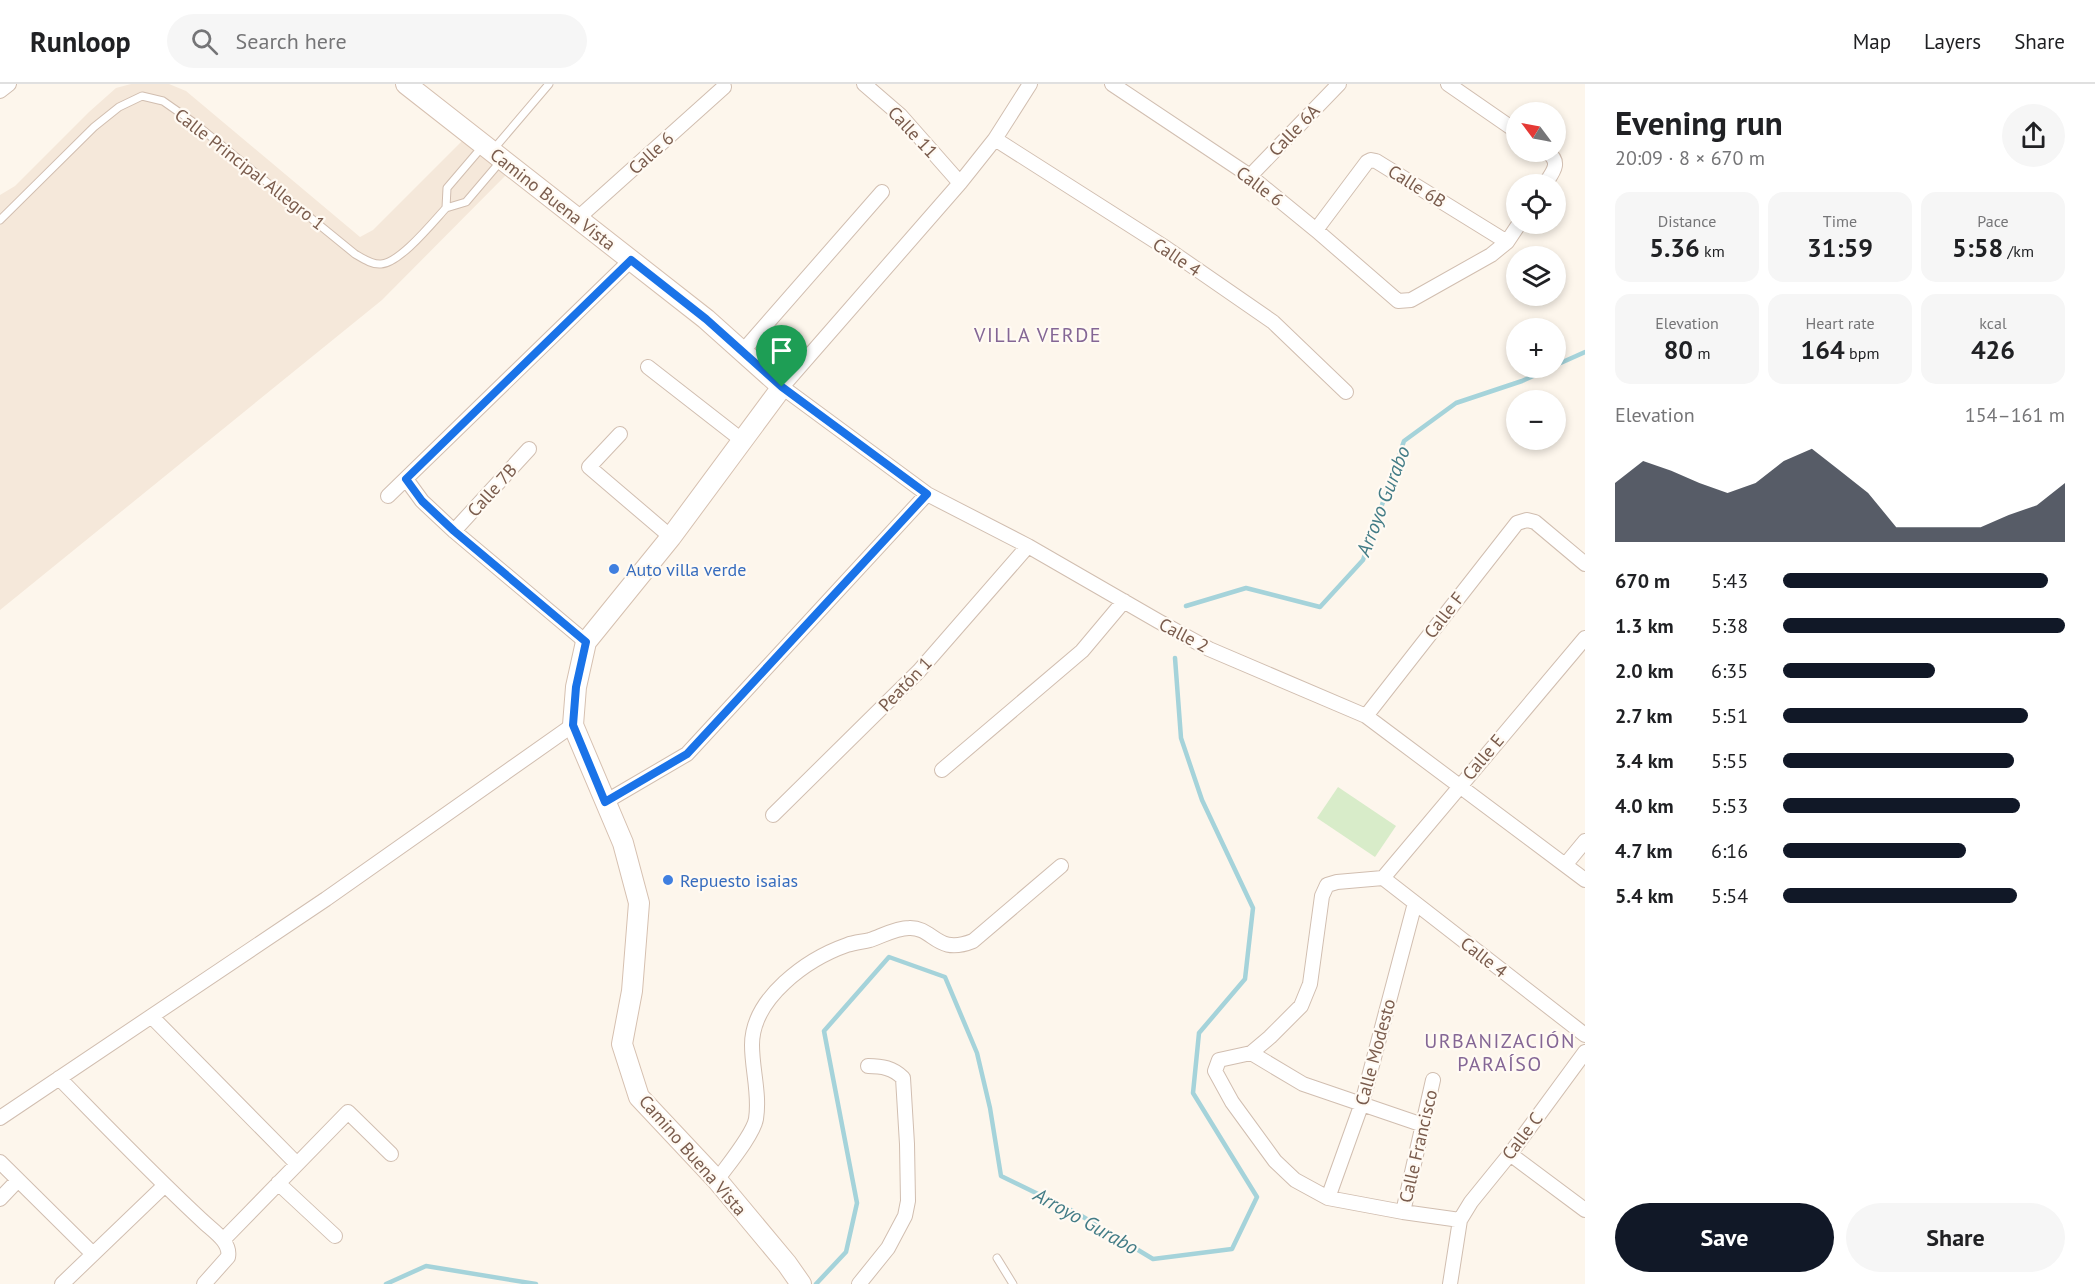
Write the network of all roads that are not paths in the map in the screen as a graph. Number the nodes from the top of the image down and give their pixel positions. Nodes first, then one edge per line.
1 (9, 84) edge
2 (406, 84) edge
3 (549, 84) edge
4 (864, 84) edge
5 (1030, 84) edge
6 (1112, 84) edge
7 (1339, 84) edge
8 (1448, 84) edge
9 (724, 87) dead end
10 (0, 90) edge
11 (1506, 124) edge
12 (995, 139) junction
13 (493, 152) junction
14 (1250, 176) junction
15 (960, 183) junction
16 (882, 192) dead end
17 (446, 208) junction
18 (578, 218) junction
19 (0, 220) edge
20 (1316, 230) junction
21 (1512, 234) edge
22 (1507, 242) junction
23 (631, 260) junction
24 (742, 352) junction
25 (648, 367) dead end
26 (782, 387) junction
27 (1346, 392) dead end
28 (620, 434) dead end
29 (743, 441) junction
30 (529, 448) dead end
31 (406, 479) junction
32 (927, 494) junction
33 (388, 496) dead end
34 (454, 531) junction
35 (670, 537) junction
36 (1028, 546) junction
37 (1585, 564) edge
38 (1124, 601) junction
39 (1585, 638) edge
40 (586, 642) junction
41 (1366, 716) junction
42 (573, 725) junction
43 (942, 770) dead end
44 (1460, 785) junction
45 (605, 802) junction
46 (773, 815) dead end
47 (1585, 841) edge
48 (1566, 864) junction
49 (1061, 867) dead end
50 (1383, 878) junction
51 (1585, 880) edge
52 (1415, 903) junction
53 (152, 1017) junction
54 (1585, 1035) edge
55 (1585, 1052) edge
56 (1251, 1053) junction
57 (868, 1066) dead end
58 (59, 1078) junction
59 (1433, 1080) dead end
60 (1362, 1103) junction
61 (0, 1118) edge
62 (1423, 1125) junction
63 (391, 1154) dead end
64 (1510, 1154) junction
65 (0, 1162) edge
66 (297, 1164) junction
67 (18, 1180) junction
68 (717, 1180) junction
69 (278, 1184) junction
70 (164, 1186) junction
71 (1328, 1198) junction
72 (0, 1199) edge
73 (1585, 1210) edge
74 (1403, 1212) junction
75 (1460, 1220) junction
76 (335, 1236) dead end
77 (223, 1240) junction
78 (93, 1254) junction
79 (997, 1258) dead end
80 (62, 1284) edge
81 (204, 1284) edge
82 (801, 1284) edge
83 (859, 1284) edge
84 (1013, 1284) edge
85 (1450, 1284) edge

1 - 10 street
2 - 13 street, Camino Buena Vista
3 - 13 lane
4 - 15 street, Calle 11
5 - 12 street
6 - 14 street, Calle 6
7 - 14 street, Calle 6A
8 - 11 street
9 - 18 street, Calle 6
12 - 15 street
12 - 27 street, Calle 4
13 - 17 lane, Calle Principal Allegro 1
13 - 17 lane, Calle Principal Allegro 1
13 - 18 street, Camino Buena Vista
14 - 20 street, Calle 6
15 - 26 street
16 - 24 street
17 - 19 lane, Calle Principal Allegro 1
18 - 23 street, Camino Buena Vista
20 - 22 street, Calle 6
20 - 22 street, Calle 6B
21 - 22 street
23 - 24 street, Camino Buena Vista
23 - 31 street
24 - 26 street, Camino Buena Vista
25 - 29 street
26 - 29 street, Camino Buena Vista
26 - 32 street, Calle 2
28 - 35 street
29 - 35 street, Camino Buena Vista
30 - 34 street, Calle 7B
31 - 33 street
31 - 34 street
32 - 36 street, Calle 2
32 - 45 street
34 - 40 street
35 - 40 street, Camino Buena Vista
36 - 38 street, Calle 2
36 - 46 street, Peatón 1
37 - 41 street, Calle F
38 - 41 street, Calle 2
38 - 43 street
39 - 44 street, Calle E
40 - 42 street, Camino Buena Vista
41 - 44 street, Calle 2
42 - 45 street, Camino Buena Vista
42 - 53 street
44 - 48 street, Calle 2
44 - 50 street, Calle E
45 - 68 street, Camino Buena Vista
47 - 48 street
48 - 51 street, Calle 2
49 - 68 street
50 - 52 street, Calle 4
50 - 56 street
52 - 54 street, Calle 4
52 - 60 street, Calle Modesto
53 - 58 street
53 - 66 street
55 - 64 street, Calle C
56 - 60 street
56 - 71 street
57 - 83 street
58 - 61 street
58 - 70 street
59 - 62 street, Calle Francisco
60 - 62 street
60 - 71 street, Calle Modesto
62 - 74 street, Calle Francisco
63 - 66 street
64 - 73 street
64 - 75 street, Calle C
65 - 67 street
66 - 69 street
67 - 72 street
67 - 78 street
68 - 82 street, Camino Buena Vista
69 - 76 street
69 - 77 street
70 - 77 street
70 - 78 street
71 - 74 street
74 - 75 street
75 - 85 street
77 - 81 street
78 - 80 street
79 - 84 lane

